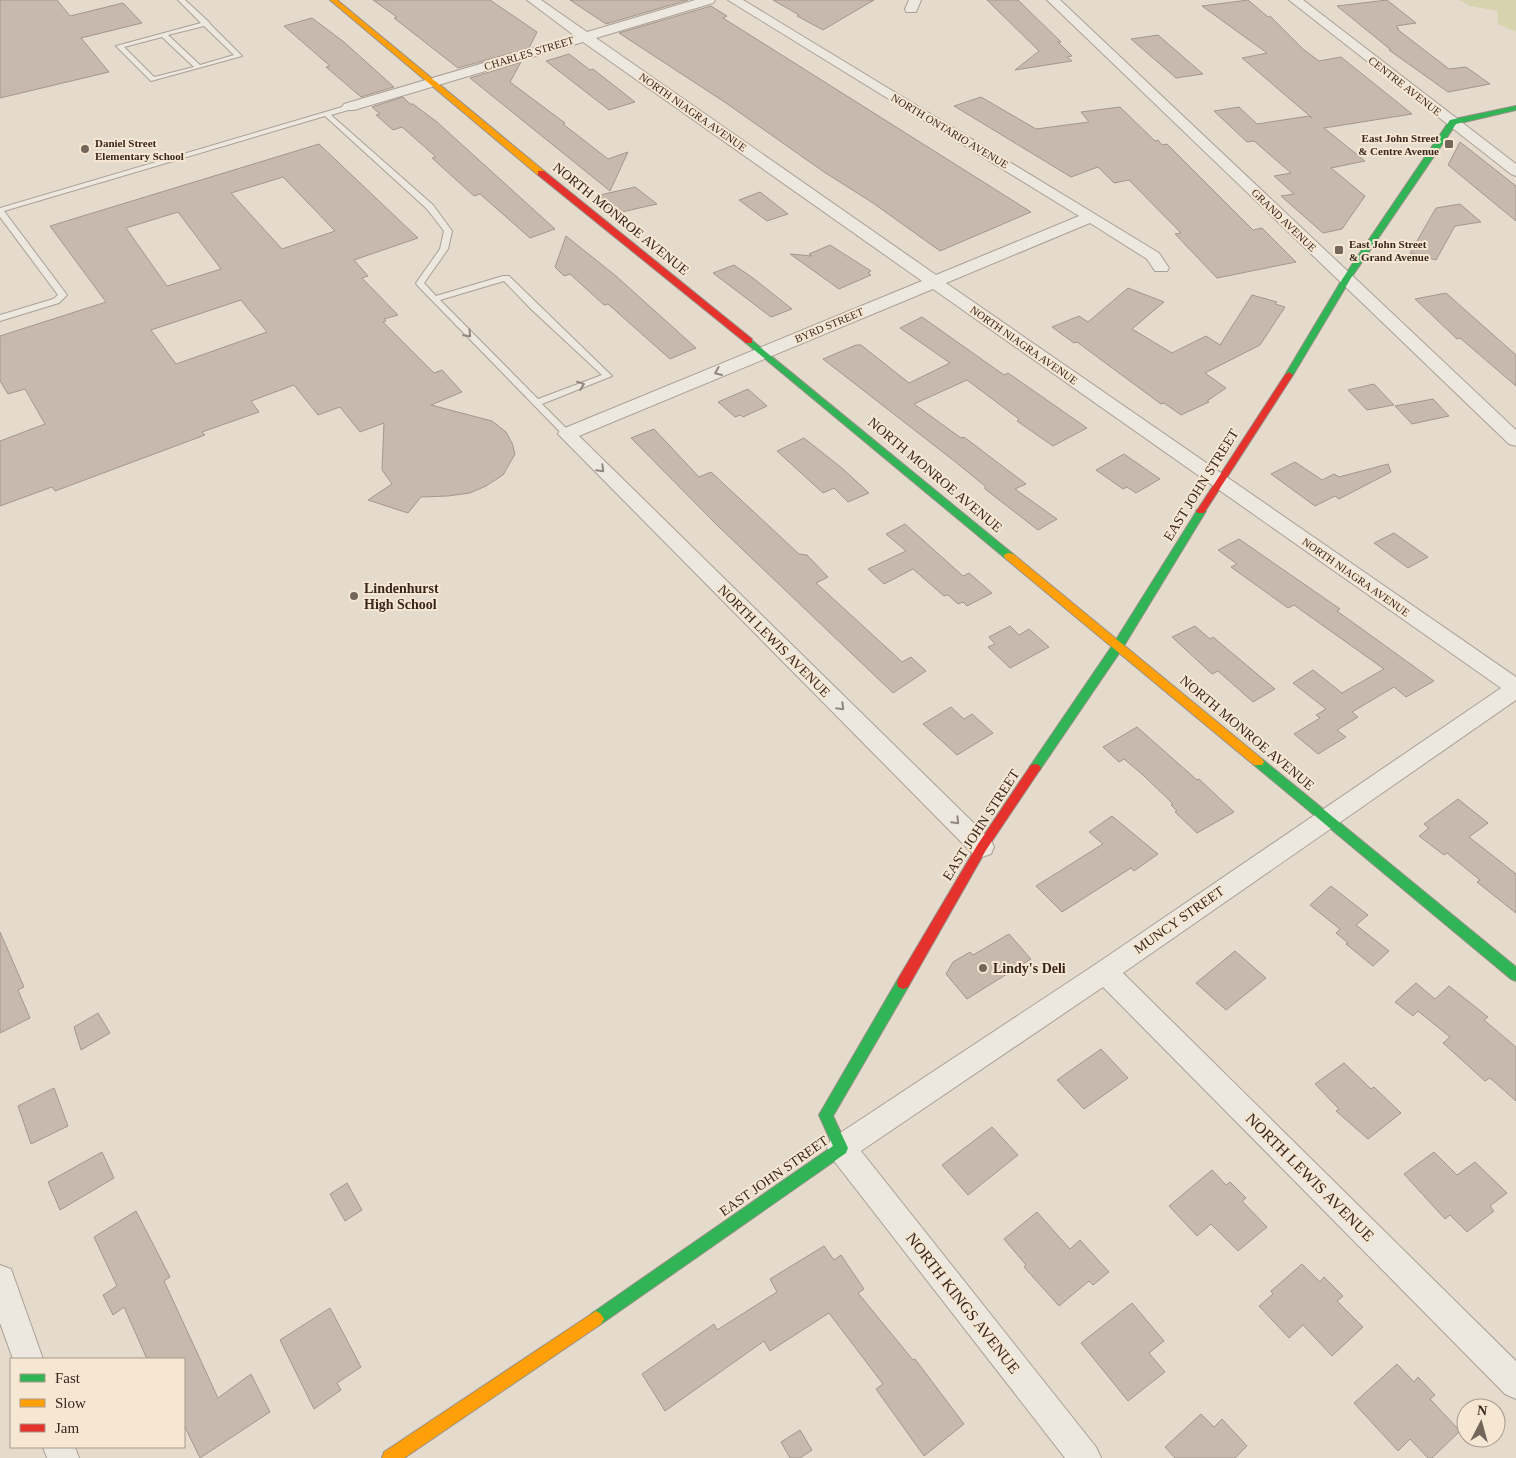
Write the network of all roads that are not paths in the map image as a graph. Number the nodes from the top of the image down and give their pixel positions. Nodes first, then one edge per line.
1 (181, 0) edge
2 (333, 0) edge
3 (533, 0) edge
4 (709, 0) edge
5 (734, 0) edge
6 (1053, 0) edge
7 (1295, 0) edge
8 (207, 23) junction
9 (164, 34) junction
10 (584, 36) junction
11 (198, 68) junction
12 (432, 83) junction
13 (349, 107) joint
14 (1516, 108) edge
15 (326, 114) junction
16 (1452, 122) junction
17 (1516, 171) edge
18 (0, 211) edge
19 (1092, 217) junction
20 (1161, 268) dead end
21 (1346, 279) junction
22 (934, 282) junction
23 (434, 299) junction
24 (0, 318) edge
25 (763, 353) junction
26 (536, 403) junction
27 (567, 434) junction
28 (1516, 440) edge
29 (1219, 482) junction
30 (1118, 646) junction
31 (1516, 688) edge
32 (1326, 818) junction
33 (982, 848) junction
34 (1105, 972) junction
35 (1516, 975) edge
36 (841, 1148) junction
37 (0, 1280) edge
38 (28, 1358) edge
39 (1516, 1383) edge
40 (390, 1458) edge
41 (1085, 1458) edge

1 - 8 lane
2 - 12 street, NORTH MONROE AVENUE
3 - 10 street, NORTH NIAGRA AVENUE
4 - 10 street, CHARLES STREET
5 - 19 street, NORTH ONTARIO AVENUE
6 - 21 street, GRAND AVENUE
7 - 16 street, CENTRE AVENUE
8 - 9 lane
8 - 11 lane
9 - 11 lane
9 - 11 lane
10 - 12 street, CHARLES STREET
10 - 22 street, NORTH NIAGRA AVENUE
12 - 13 street, CHARLES STREET
12 - 25 street, NORTH MONROE AVENUE
13 - 15 lane
14 - 16 street
15 - 18 lane
15 - 23 lane
16 - 17 street, CENTRE AVENUE
16 - 21 street, EAST JOHN STREET
18 - 24 lane
19 - 20 street, NORTH ONTARIO AVENUE
19 - 22 street, BYRD STREET
21 - 28 street, GRAND AVENUE
21 - 29 street, EAST JOHN STREET
22 - 25 street, BYRD STREET
22 - 29 street, NORTH NIAGRA AVENUE
23 -> 26 lane
26 -> 23 lane
25 -> 27 street, BYRD STREET
25 - 30 street, NORTH MONROE AVENUE
26 - 27 lane
27 -> 33 street, NORTH LEWIS AVENUE
29 - 30 street, EAST JOHN STREET
29 - 31 street, NORTH NIAGRA AVENUE
30 - 32 street, NORTH MONROE AVENUE
30 - 33 street, EAST JOHN STREET
31 - 32 street, MUNCY STREET
32 - 34 street, MUNCY STREET
32 - 35 street, NORTH MONROE AVENUE
33 - 36 street, EAST JOHN STREET
34 - 36 street, MUNCY STREET
34 - 39 street, NORTH LEWIS AVENUE
36 - 40 street, EAST JOHN STREET
36 - 41 street, NORTH KINGS AVENUE
37 - 38 street

